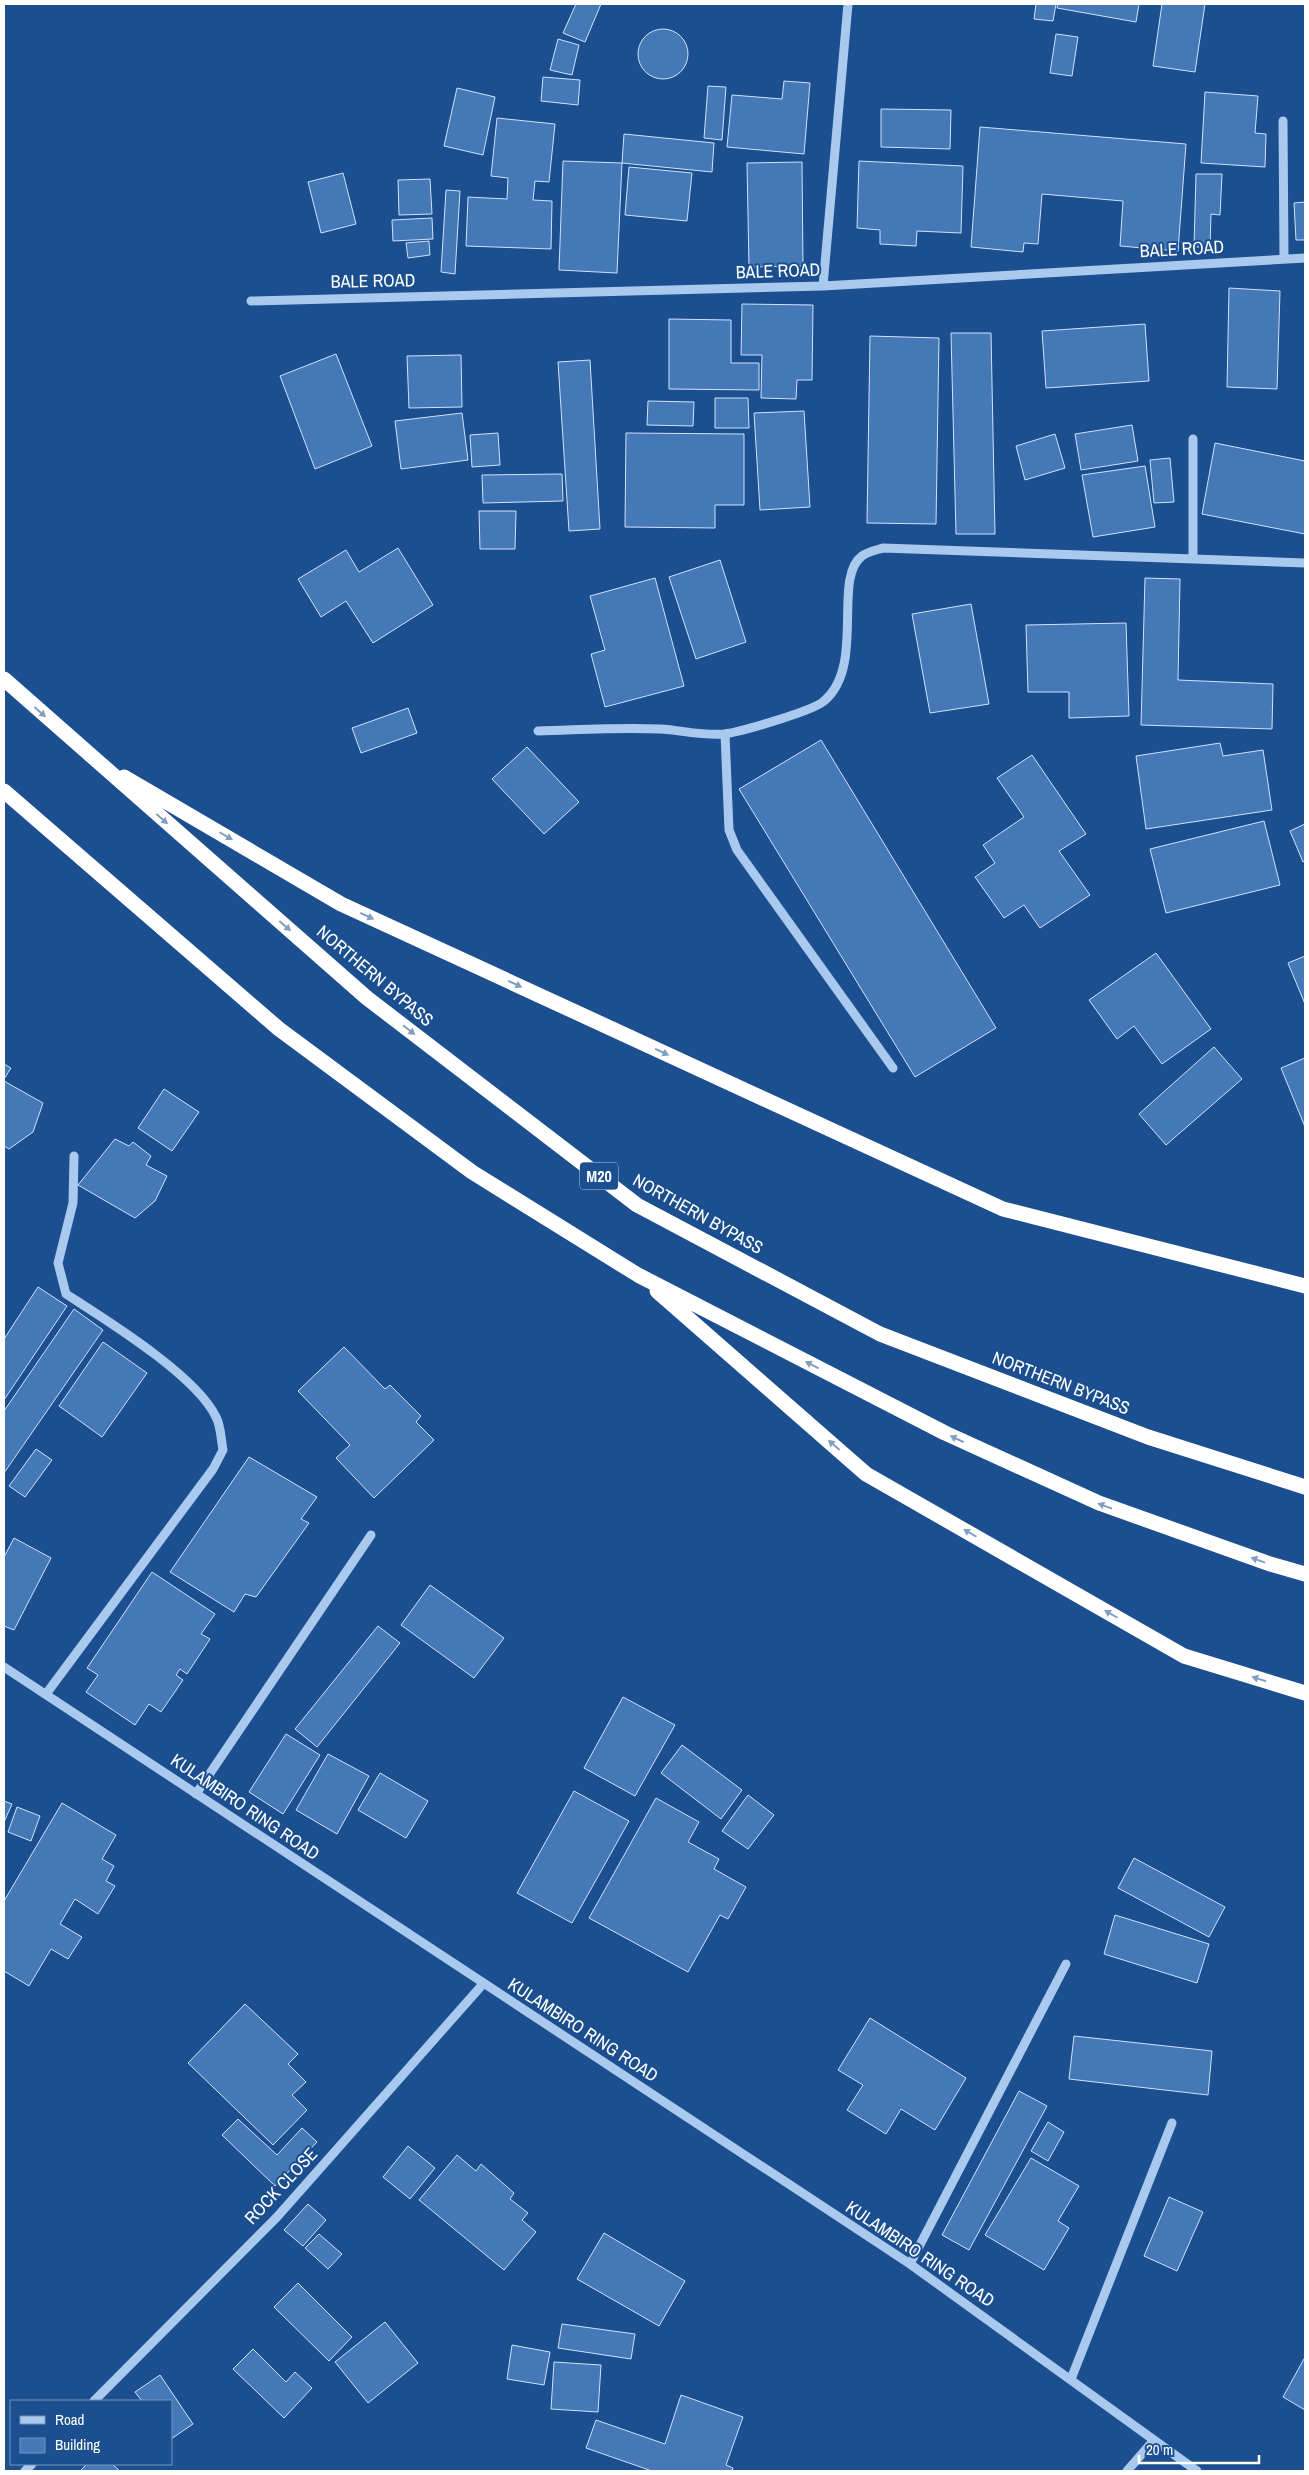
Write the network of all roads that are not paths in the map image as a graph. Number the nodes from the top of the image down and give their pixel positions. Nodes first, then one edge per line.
1 (848, 4) edge
2 (1283, 121) dead end
3 (1305, 258) edge
4 (1284, 259) junction
5 (823, 286) junction
6 (251, 300) dead end
7 (1193, 439) dead end
8 (1193, 559) junction
9 (1305, 563) edge
10 (4, 679) edge
11 (538, 731) dead end
12 (725, 734) junction
13 (93, 758) junction
14 (4, 790) edge
15 (893, 1068) dead end
16 (74, 1156) dead end
17 (638, 1275) junction
18 (1305, 1286) edge
19 (1305, 1487) edge
20 (371, 1535) dead end
21 (1305, 1574) edge
22 (4, 1667) edge
23 (1305, 1693) edge
24 (46, 1694) junction
25 (196, 1794) junction
26 (1066, 1964) dead end
27 (483, 1984) junction
28 (1172, 2123) dead end
29 (910, 2264) junction
30 (1071, 2379) junction
31 (95, 2400) edge
32 (1154, 2440) junction
33 (1127, 2471) edge
34 (1197, 2471) edge

1 - 5 street
2 - 4 street
3 - 4 street, BALE ROAD
4 - 5 street, BALE ROAD
5 - 6 street, BALE ROAD
7 - 8 street
8 - 9 street
8 - 12 street
10 -> 13 highway, NORTHERN BYPASS / M20
11 - 12 street
12 - 15 street
13 -> 18 highway
13 -> 19 highway, NORTHERN BYPASS / M20
14 - 17 highway
16 - 24 street
21 -> 17 highway
23 -> 17 highway
20 - 25 street
22 - 24 street, KULAMBIRO RING ROAD
24 - 25 street, KULAMBIRO RING ROAD
25 - 27 street, KULAMBIRO RING ROAD
26 - 29 street
27 - 29 street, KULAMBIRO RING ROAD
27 - 31 street, ROCK CLOSE
28 - 30 street
29 - 30 street, KULAMBIRO RING ROAD
30 - 32 street, KULAMBIRO RING ROAD
32 - 33 street
32 - 34 street, KULAMBIRO RING ROAD

